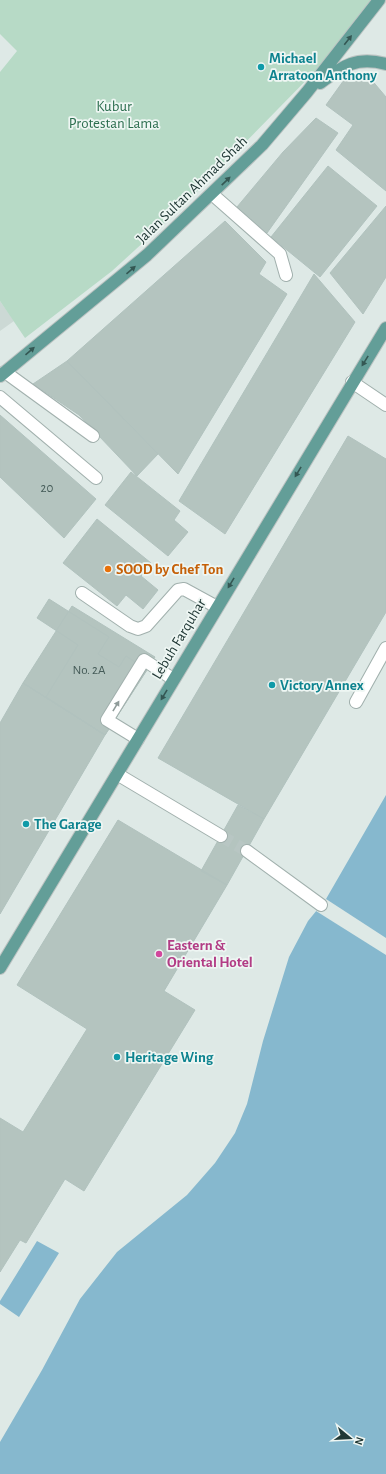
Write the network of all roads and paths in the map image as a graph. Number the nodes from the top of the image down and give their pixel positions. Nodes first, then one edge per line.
1 (379, 0) edge
2 (386, 64) edge
3 (307, 92) junction
4 (212, 194) junction
5 (286, 275) dead end
6 (386, 328) edge
7 (382, 341) edge
8 (3, 374) edge
9 (352, 382) junction
10 (0, 397) edge
11 (386, 405) edge
12 (92, 436) dead end
13 (96, 478) dead end
14 (82, 593) dead end
15 (217, 607) junction
16 (386, 648) edge
17 (173, 679) junction
18 (356, 702) dead end
19 (138, 739) junction
20 (117, 774) junction
21 (221, 836) tunnel mouth
22 (247, 851) tunnel mouth
23 (321, 905) dead end
24 (0, 968) edge

3 -> 1 main road, Jalan Sultan Ahmad Shah
2 - 3 main road
4 -> 3 main road, Jalan Sultan Ahmad Shah
4 - 5 lane
8 -> 4 main road, Jalan Sultan Ahmad Shah
6 - 7 main road, Lebuh Farquhar
7 -> 9 main road, Lebuh Farquhar
8 - 12 lane
9 - 11 lane
9 -> 15 main road, Lebuh Farquhar
10 - 13 lane
14 - 15 lane
15 - 17 main road, Lebuh Farquhar
16 - 18 lane
17 -> 19 main road, Lebuh Farquhar
19 -> 17 lane
19 - 20 main road, Lebuh Farquhar
20 - 21 lane
20 - 24 main road, Lebuh Farquhar
22 - 23 lane

